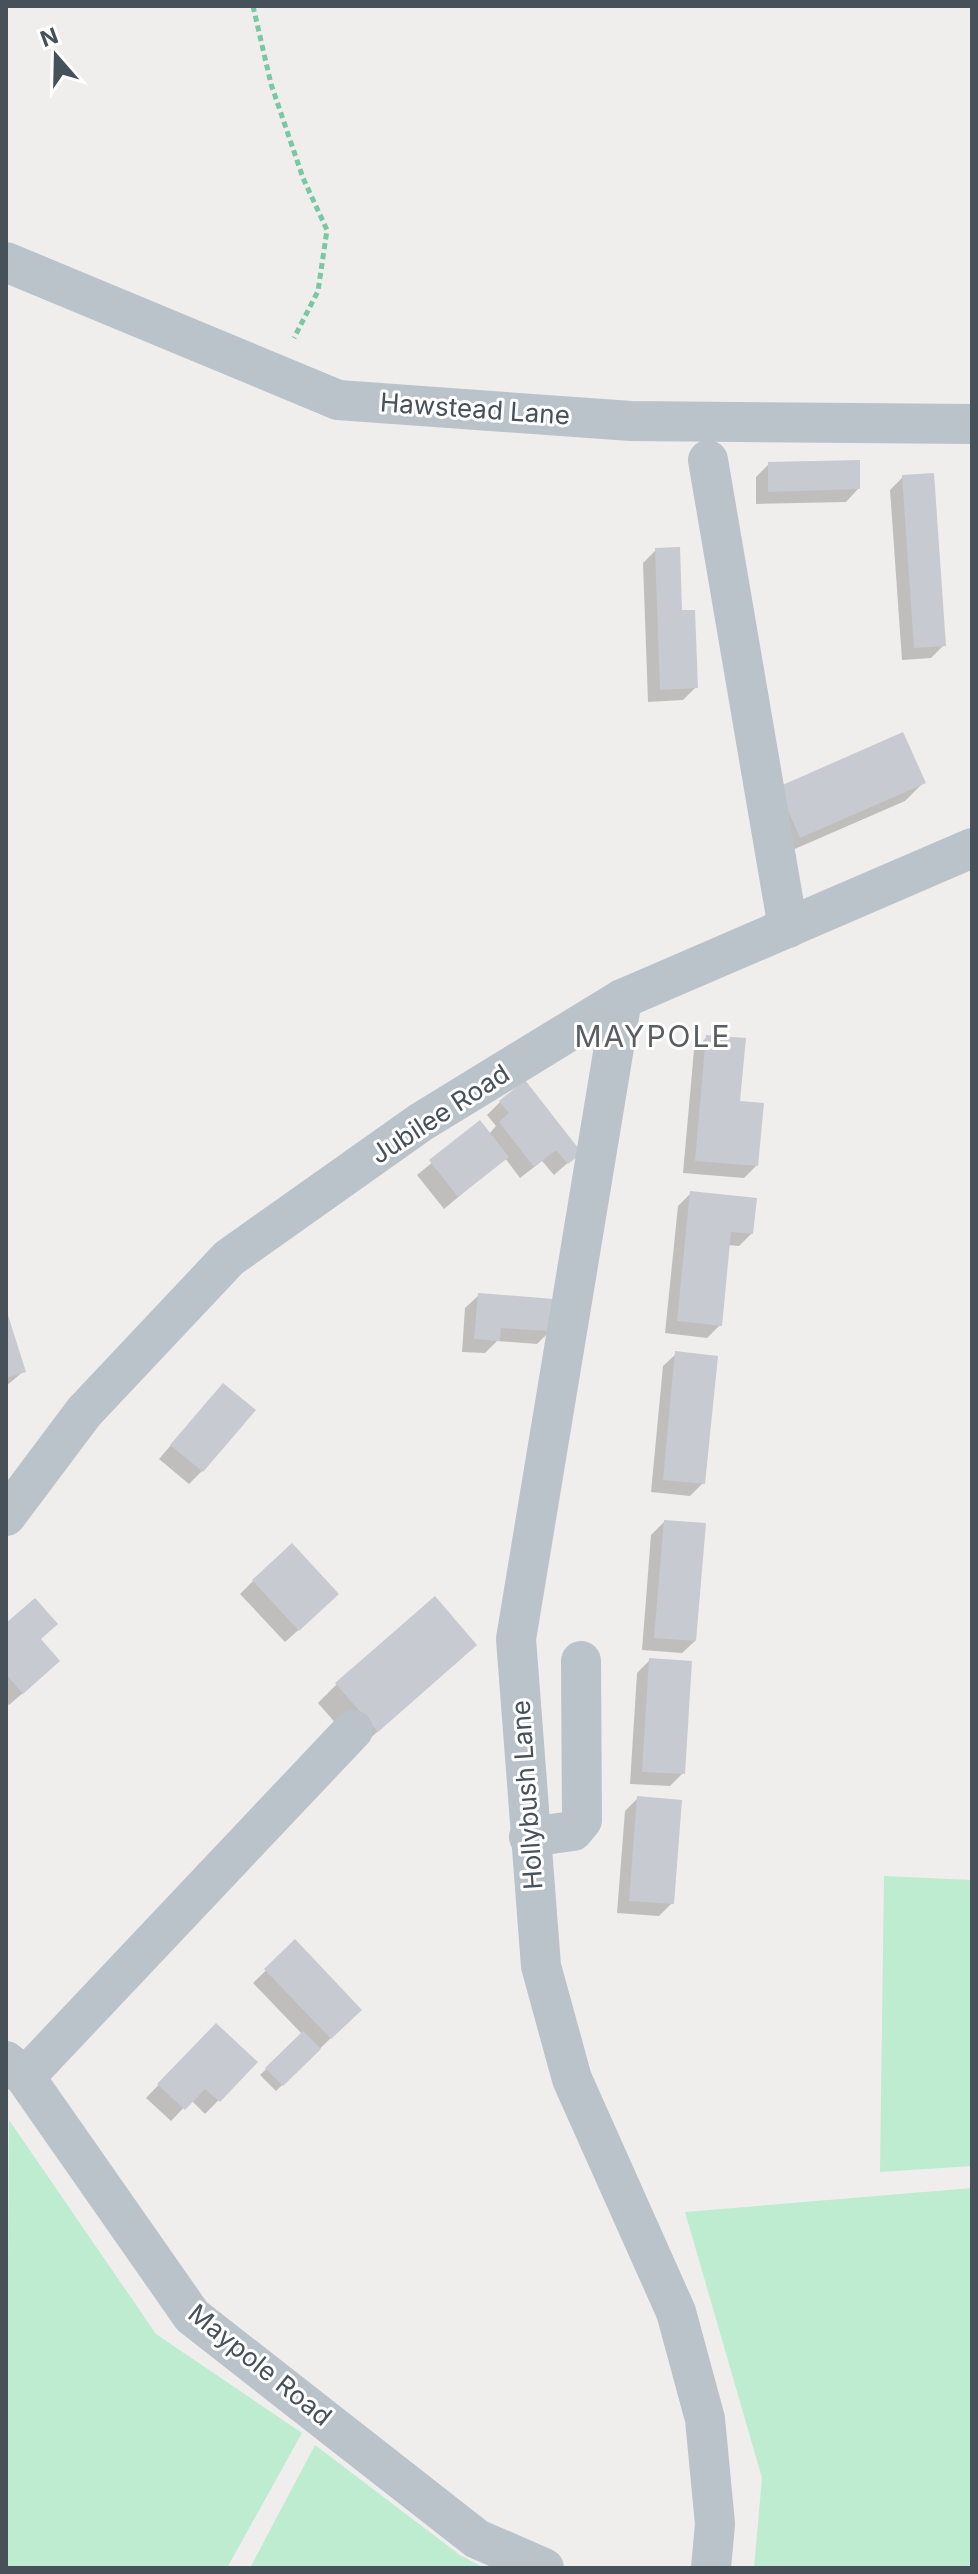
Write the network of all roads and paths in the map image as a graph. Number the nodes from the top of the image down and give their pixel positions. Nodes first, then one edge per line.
1 (253, 6) edge
2 (6, 262) edge
3 (275, 373) junction
4 (972, 424) edge
5 (708, 460) dead end
6 (972, 848) edge
7 (788, 928) junction
8 (622, 999) junction
9 (6, 1516) edge
10 (581, 1661) dead end
11 (353, 1730) dead end
12 (529, 1837) junction
13 (15, 2069) edge
14 (544, 2568) edge
15 (711, 2568) edge

1 - 3 path
2 - 3 street, Hawstead Lane
3 - 4 street, Hawstead Lane
5 - 7 street
6 - 7 street, Jubilee Road
7 - 8 street, Jubilee Road
8 - 9 street, Jubilee Road
8 - 12 street, Hollybush Lane
10 - 12 street
11 - 13 street
12 - 15 street, Hollybush Lane
13 - 14 street, Maypole Road

